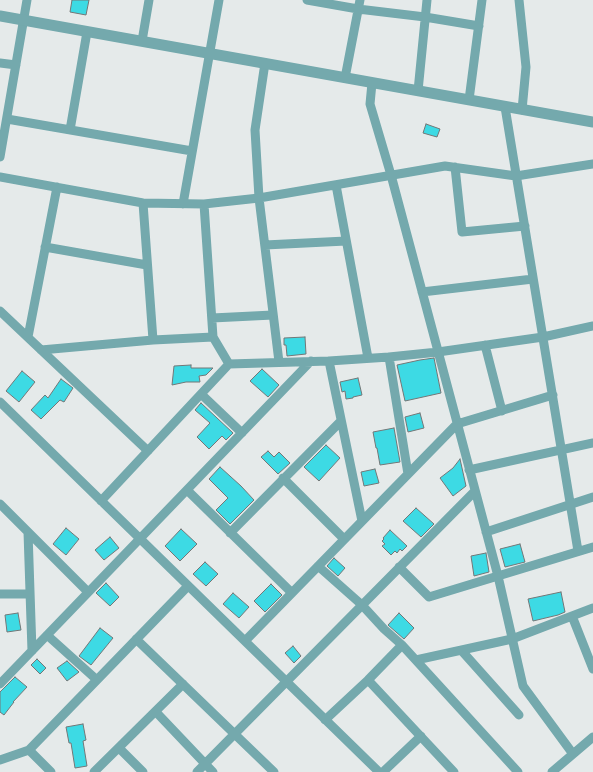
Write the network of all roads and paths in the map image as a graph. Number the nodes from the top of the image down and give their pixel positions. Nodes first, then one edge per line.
1 (27, 0) edge
2 (149, 0) edge
3 (219, 0) edge
4 (308, 0) edge
5 (427, 0) edge
6 (482, 0) edge
7 (519, 0) edge
8 (359, 4) edge
9 (0, 16) edge
10 (425, 17) junction
11 (24, 20) junction
12 (479, 26) junction
13 (87, 32) junction
14 (142, 41) junction
15 (209, 53) junction
16 (0, 62) edge
17 (265, 64) junction
18 (16, 65) junction
19 (346, 78) junction
20 (372, 83) junction
21 (418, 91) junction
22 (469, 100) junction
23 (505, 106) junction
24 (522, 110) junction
25 (7, 119) junction
26 (593, 122) edge
27 (70, 130) junction
28 (192, 151) junction
29 (0, 157) edge
30 (593, 164) edge
31 (455, 167) junction
32 (391, 175) junction
33 (516, 176) junction
34 (0, 177) edge
35 (336, 185) junction
36 (57, 187) junction
37 (259, 198) junction
38 (143, 204) junction
39 (182, 204) junction
40 (204, 204) junction
41 (525, 226) junction
42 (346, 240) junction
43 (265, 245) junction
44 (45, 247) junction
45 (148, 264) junction
46 (534, 279) junction
47 (422, 292) junction
48 (0, 310) edge
49 (273, 315) junction
50 (212, 318) junction
51 (593, 326) edge
52 (28, 337) junction
53 (213, 337) junction
54 (543, 337) junction
55 (153, 340) junction
56 (485, 345) junction
57 (41, 350) junction
58 (438, 352) junction
59 (389, 357) junction
60 (368, 358) junction
61 (311, 361) junction
62 (329, 361) junction
63 (279, 362) junction
64 (229, 364) junction
65 (201, 394) junction
66 (553, 395) junction
67 (0, 402) edge
68 (502, 411) junction
69 (341, 421) junction
70 (457, 424) junction
71 (242, 433) junction
72 (593, 443) edge
73 (562, 450) junction
74 (148, 451) junction
75 (469, 470) junction
76 (408, 474) junction
77 (284, 478) junction
78 (187, 490) junction
79 (475, 491) junction
80 (593, 497) edge
81 (101, 501) junction
82 (0, 504) edge
83 (571, 504) junction
84 (362, 521) junction
85 (28, 532) junction
86 (230, 532) junction
87 (486, 532) junction
88 (140, 539) junction
89 (344, 540) junction
90 (593, 547) edge
91 (578, 551) junction
92 (318, 566) junction
93 (399, 567) junction
94 (498, 576) junction
95 (188, 586) junction
96 (88, 592) junction
97 (292, 593) junction
98 (0, 594) edge
99 (30, 594) junction
100 (362, 605) junction
101 (593, 608) edge
102 (572, 616) junction
103 (47, 635) junction
104 (136, 639) junction
105 (512, 639) junction
106 (244, 641) junction
107 (402, 644) junction
108 (461, 650) junction
109 (32, 651) junction
110 (416, 660) junction
111 (593, 669) edge
112 (97, 680) junction
113 (368, 680) junction
114 (286, 682) junction
115 (0, 684) edge
116 (183, 684) junction
117 (156, 712) junction
118 (519, 715) dead end
119 (325, 720) junction
120 (234, 734) junction
121 (421, 736) junction
122 (593, 737) edge
123 (119, 748) junction
124 (28, 750) junction
125 (573, 754) junction
126 (0, 760) edge
127 (205, 764) junction
128 (51, 772) edge
129 (94, 772) edge
130 (143, 772) edge
131 (197, 772) edge
132 (213, 772) edge
133 (274, 772) edge
134 (379, 772) edge
135 (382, 772) edge
136 (454, 772) edge
137 (518, 772) edge
138 (552, 772) edge

1 - 11 street
2 - 14 street
3 - 15 street
4 - 8 street
5 - 10 street
6 - 12 street
7 - 24 street
8 - 10 street
8 - 19 street
9 - 11 street
10 - 12 street
10 - 21 street
11 - 13 street
11 - 18 street
12 - 22 street
13 - 14 street
13 - 27 street
14 - 15 street
15 - 17 street
15 - 28 street
16 - 18 street
17 - 19 street
17 - 37 street
18 - 25 street
19 - 20 street
20 - 21 street
20 - 32 street
21 - 22 street
22 - 23 street
23 - 24 street
23 - 33 street
24 - 26 street
25 - 27 street
25 - 29 street
27 - 28 street
28 - 39 street
30 - 33 street
31 - 32 street
31 - 33 street
31 - 41 street
32 - 35 street
32 - 47 street
33 - 41 street
34 - 36 street
35 - 37 street
35 - 42 street
36 - 38 street
36 - 44 street
37 - 40 street
37 - 43 street
38 - 39 street
38 - 45 street
39 - 40 street
40 - 50 street
41 - 46 street
42 - 43 street
42 - 60 street
43 - 49 street
44 - 45 street
44 - 52 street
45 - 55 street
46 - 47 street
46 - 54 street
47 - 58 street
48 - 52 street
49 - 50 street
49 - 63 street
50 - 53 street
51 - 54 street
52 - 57 street
53 - 55 street
53 - 64 street
54 - 56 street
54 - 66 street
55 - 57 street
56 - 58 street
56 - 68 street
57 - 74 street
58 - 59 street
58 - 70 street
59 - 60 street
59 - 76 street
60 - 62 street
61 - 62 street
61 - 63 street
61 - 71 street
62 - 69 street
63 - 64 street
64 - 65 street
65 - 71 street
65 - 74 street
66 - 68 street
66 - 73 street
67 - 81 street
68 - 70 street
69 - 77 street
69 - 84 street
70 - 75 street
70 - 76 street
71 - 78 street
72 - 73 street
73 - 75 street
73 - 83 street
74 - 81 street
75 - 79 street
76 - 84 street
77 - 86 street
77 - 89 street
78 - 86 street
78 - 88 street
79 - 87 street
79 - 93 street
80 - 83 street
81 - 88 street
82 - 85 street
83 - 87 street
83 - 91 street
84 - 89 street
85 - 96 street
85 - 99 street
86 - 97 street
87 - 94 street
88 - 95 street
88 - 96 street
89 - 92 street
90 - 91 street
91 - 94 street
92 - 97 street
92 - 100 street
93 - 94 street
93 - 100 street
94 - 105 street
95 - 104 street
95 - 106 street
96 - 103 street
97 - 106 street
98 - 99 street
99 - 109 street
100 - 107 street
100 - 114 street
101 - 102 street
102 - 105 street
102 - 111 street
103 - 109 street
103 - 112 street
104 - 112 street
104 - 116 street
105 - 108 street
105 - 125 street
106 - 114 street
107 - 110 street
107 - 113 street
108 - 110 street
108 - 118 street
109 - 115 street
110 - 137 street
112 - 124 street
113 - 119 street
113 - 121 street
114 - 119 street
114 - 120 street
116 - 117 street
116 - 120 street
117 - 123 street
117 - 127 street
119 - 134 street
120 - 127 street
120 - 133 street
121 - 135 street
121 - 136 street
122 - 125 street
123 - 129 street
123 - 130 street
124 - 126 street
124 - 128 street
125 - 138 street
127 - 131 street
127 - 132 street

